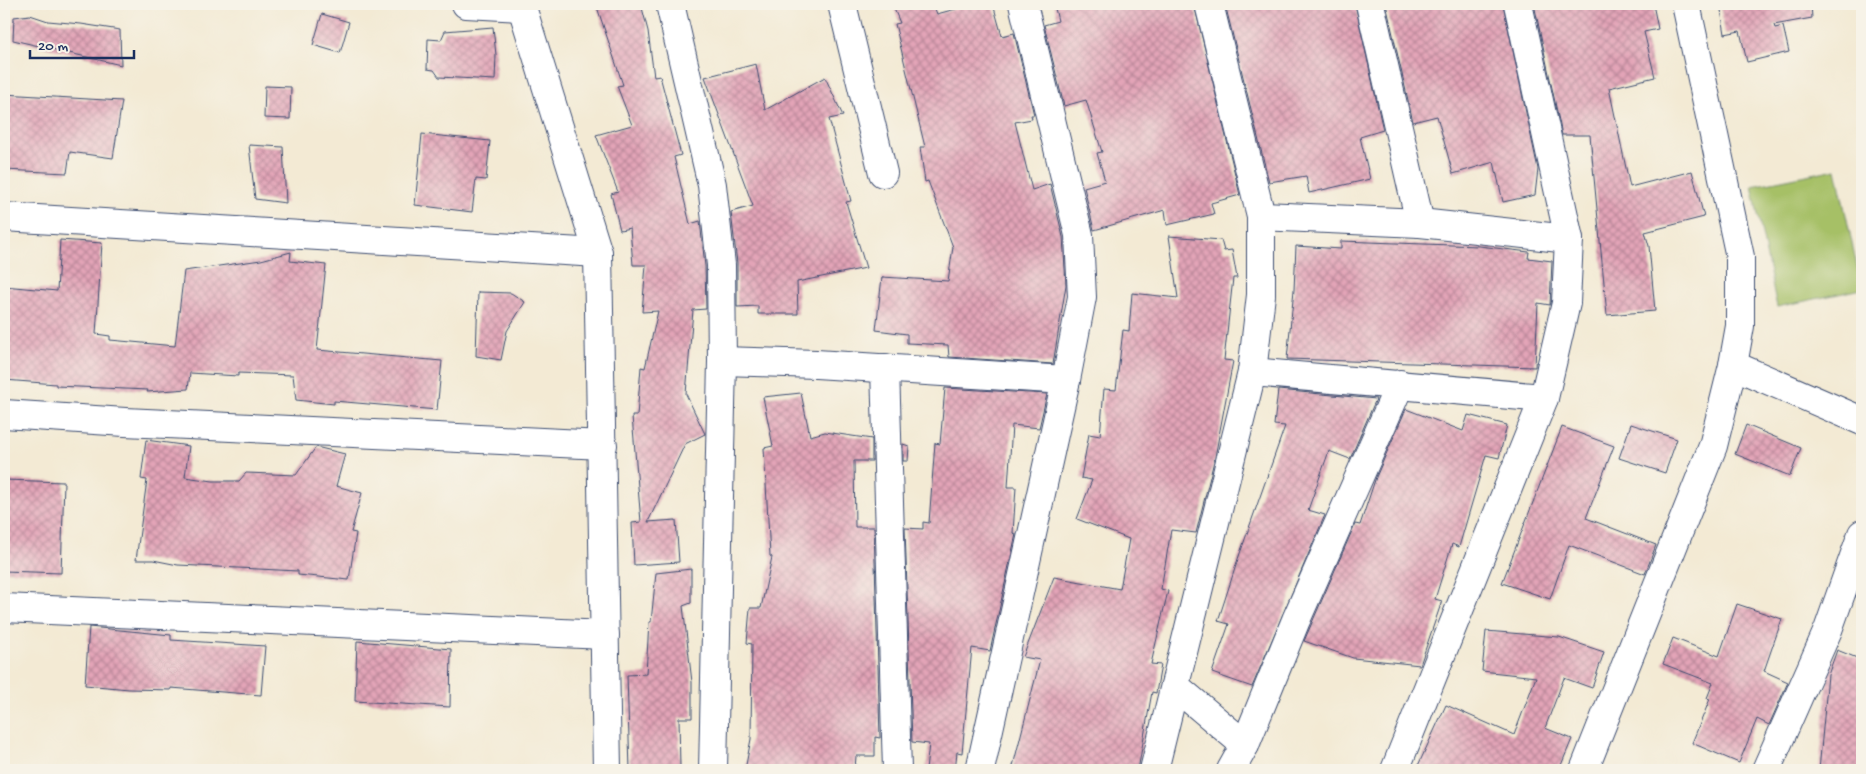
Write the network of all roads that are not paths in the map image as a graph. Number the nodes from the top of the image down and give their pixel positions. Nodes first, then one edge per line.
1 (466, 4) edge
2 (670, 4) edge
3 (842, 4) edge
4 (1023, 4) edge
5 (1209, 4) edge
6 (1370, 4) edge
7 (1518, 4) edge
8 (1686, 4) edge
9 (521, 5) edge
10 (883, 173) dead end
11 (1262, 216) junction
12 (4, 217) edge
13 (1420, 223) junction
14 (1569, 238) junction
15 (598, 253) junction
16 (722, 361) junction
17 (1733, 365) junction
18 (885, 368) junction
19 (1252, 372) junction
20 (1066, 380) junction
21 (1400, 384) junction
22 (1544, 398) junction
23 (4, 414) edge
24 (1862, 421) edge
25 (603, 445) junction
26 (1862, 534) edge
27 (4, 608) edge
28 (605, 635) junction
29 (1175, 686) junction
30 (1245, 746) junction
31 (607, 770) edge
32 (713, 770) edge
33 (897, 770) edge
34 (980, 770) edge
35 (1154, 770) edge
36 (1232, 770) edge
37 (1395, 770) edge
38 (1584, 770) edge
39 (1766, 770) edge

1 - 9 street
2 - 16 street
3 - 10 street
4 - 20 street
5 - 11 street
6 - 13 street
7 - 14 street
8 - 17 street
9 - 15 street
11 - 13 street
11 - 19 street
12 - 15 street
13 - 14 street
14 - 22 street
15 - 25 street
16 - 18 street
16 - 32 street
17 - 24 street
17 - 38 street
18 - 20 street
18 - 33 street
19 - 21 street
19 - 29 street
20 - 34 street
21 - 22 street
21 - 30 street
22 - 37 street
23 - 25 street
25 - 28 street
26 - 39 street
27 - 28 street
28 - 31 street
29 - 30 street
29 - 35 street
30 - 36 street

